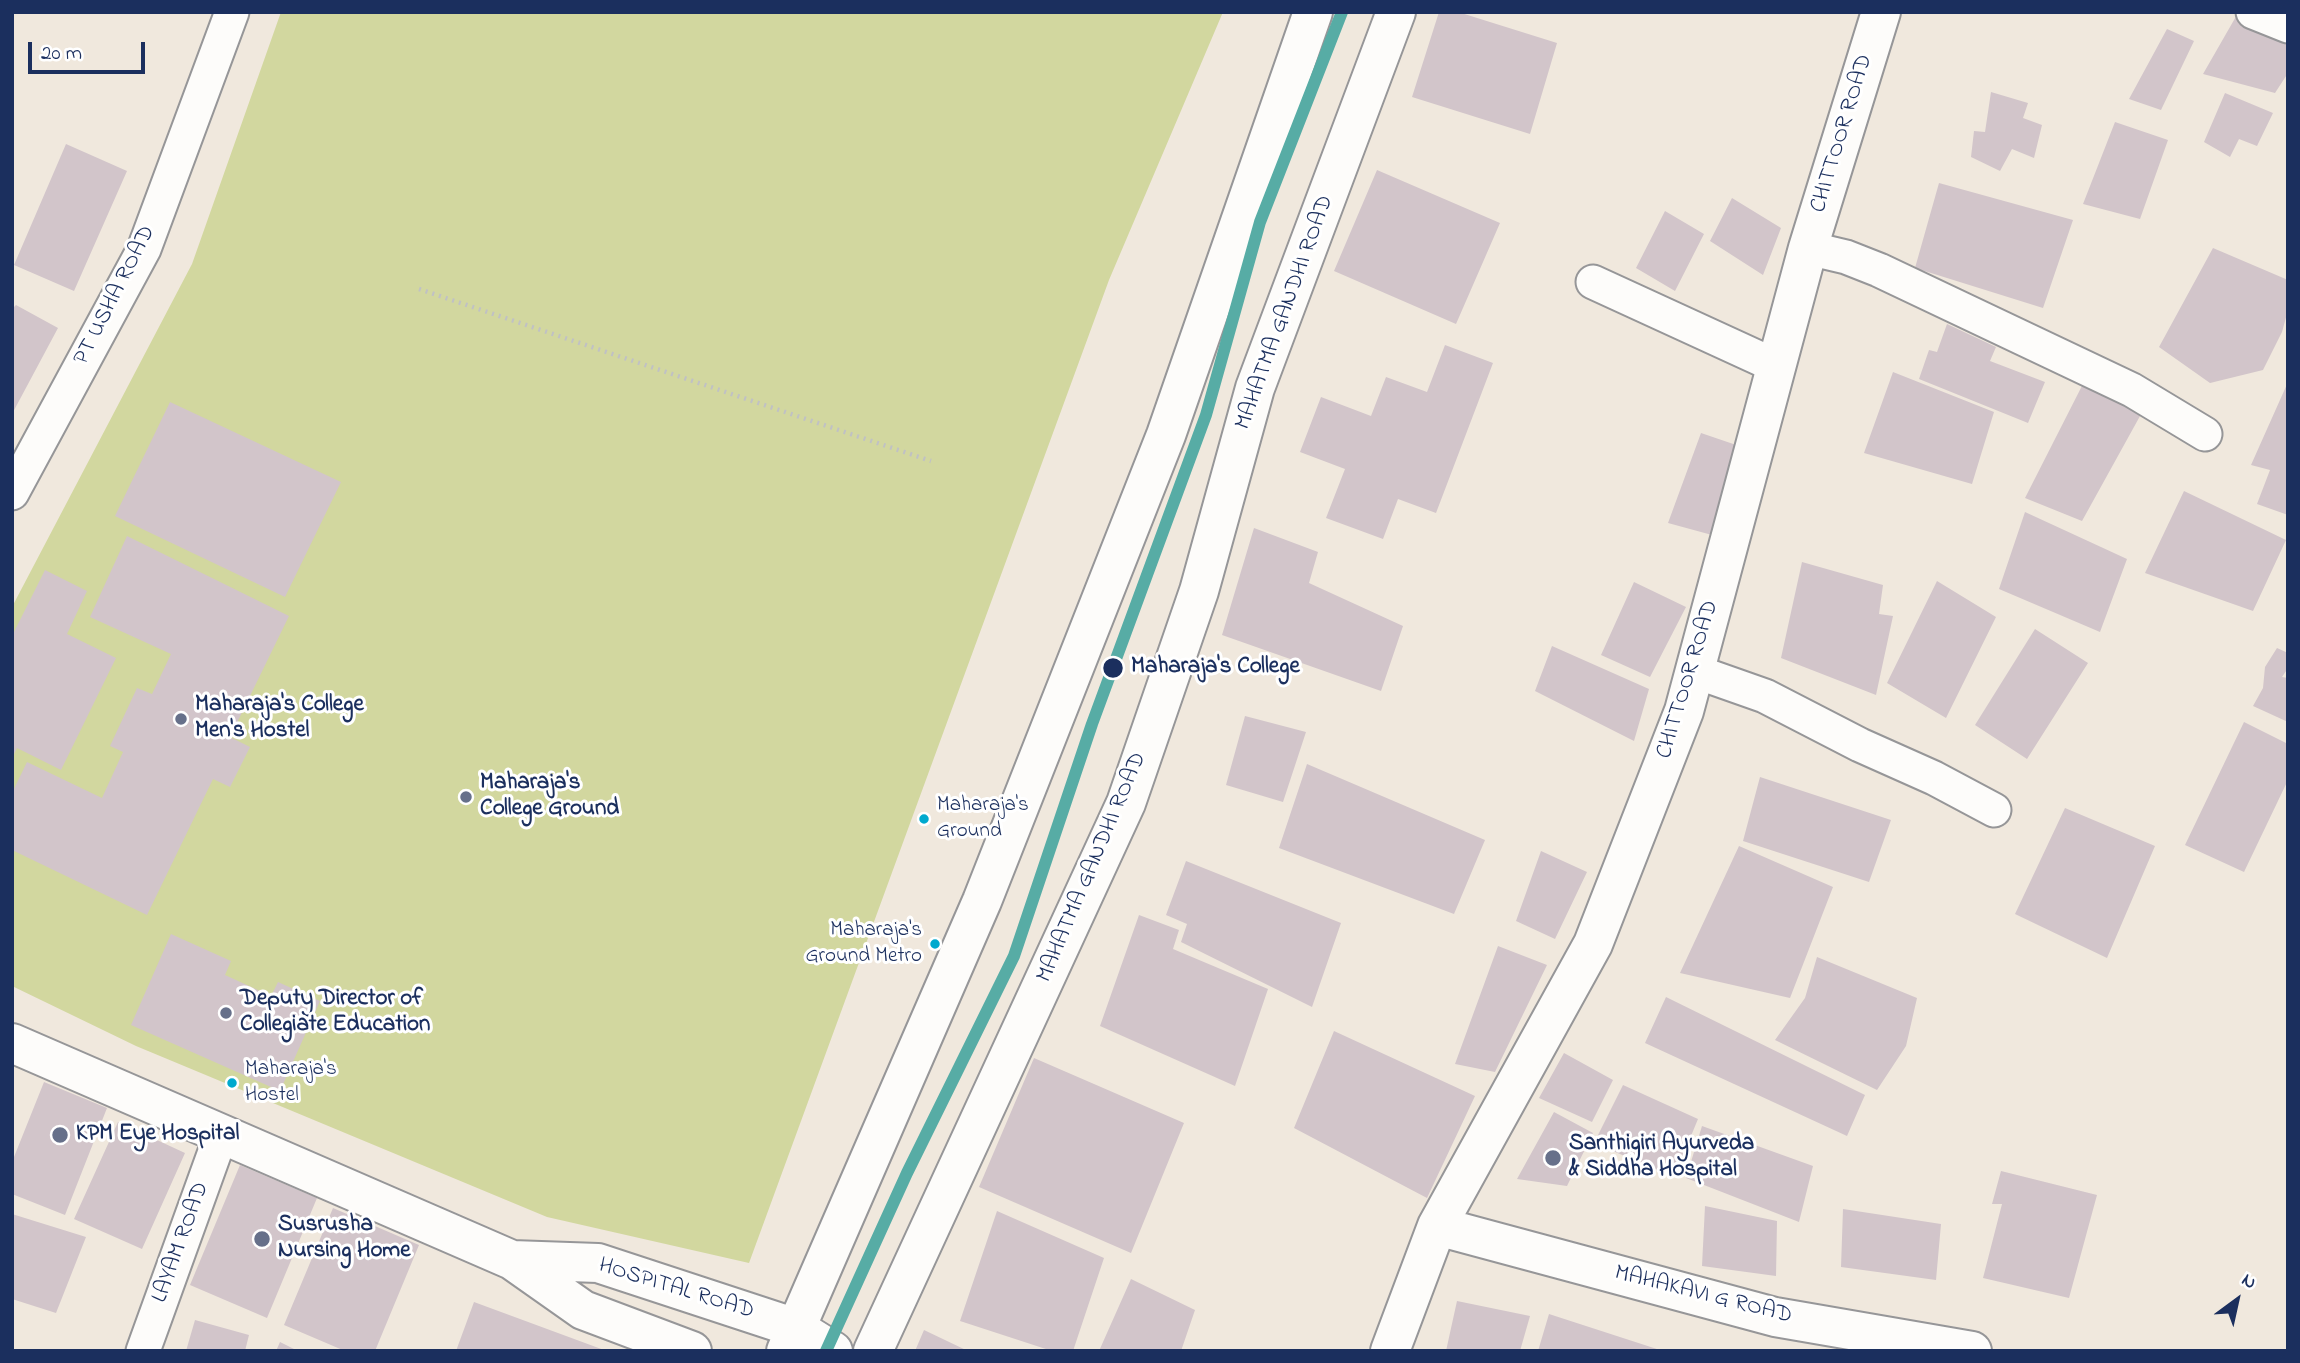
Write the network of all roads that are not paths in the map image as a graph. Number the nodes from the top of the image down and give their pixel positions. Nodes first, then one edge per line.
1 (232, 12) edge
2 (1313, 12) edge
3 (1396, 12) edge
4 (1881, 12) edge
5 (2253, 12) edge
6 (2288, 26) edge
7 (1808, 248) junction
8 (1593, 282) dead end
9 (1776, 366) junction
10 (2205, 434) dead end
11 (12, 493) edge
12 (1694, 671) junction
13 (1994, 810) dead end
14 (12, 1043) edge
15 (221, 1135) junction
16 (1437, 1226) junction
17 (512, 1260) junction
18 (791, 1339) edge
19 (143, 1351) edge
20 (692, 1351) edge
21 (833, 1351) edge
22 (873, 1351) edge
23 (1390, 1351) edge
24 (1972, 1351) edge

1 - 11 street, PT USHA ROAD
2 - 18 main road
3 - 22 main road, MAHATMA GANDHI ROAD
4 - 7 main road, CHITTOOR ROAD
5 - 6 street
7 - 9 main road, CHITTOOR ROAD
7 - 10 street
8 - 9 street
9 - 12 main road, CHITTOOR ROAD
12 - 13 street
12 - 16 main road, CHITTOOR ROAD
14 - 15 main road, HOSPITAL ROAD
15 - 17 main road, HOSPITAL ROAD
15 - 19 street, LAYAM ROAD
16 - 23 main road, CHITTOOR ROAD
16 - 24 main road, MAHAKAVI G ROAD
17 - 18 main road, HOSPITAL ROAD
17 - 20 main road, HOSPITAL ROAD
18 - 21 main road, HOSPITAL ROAD

